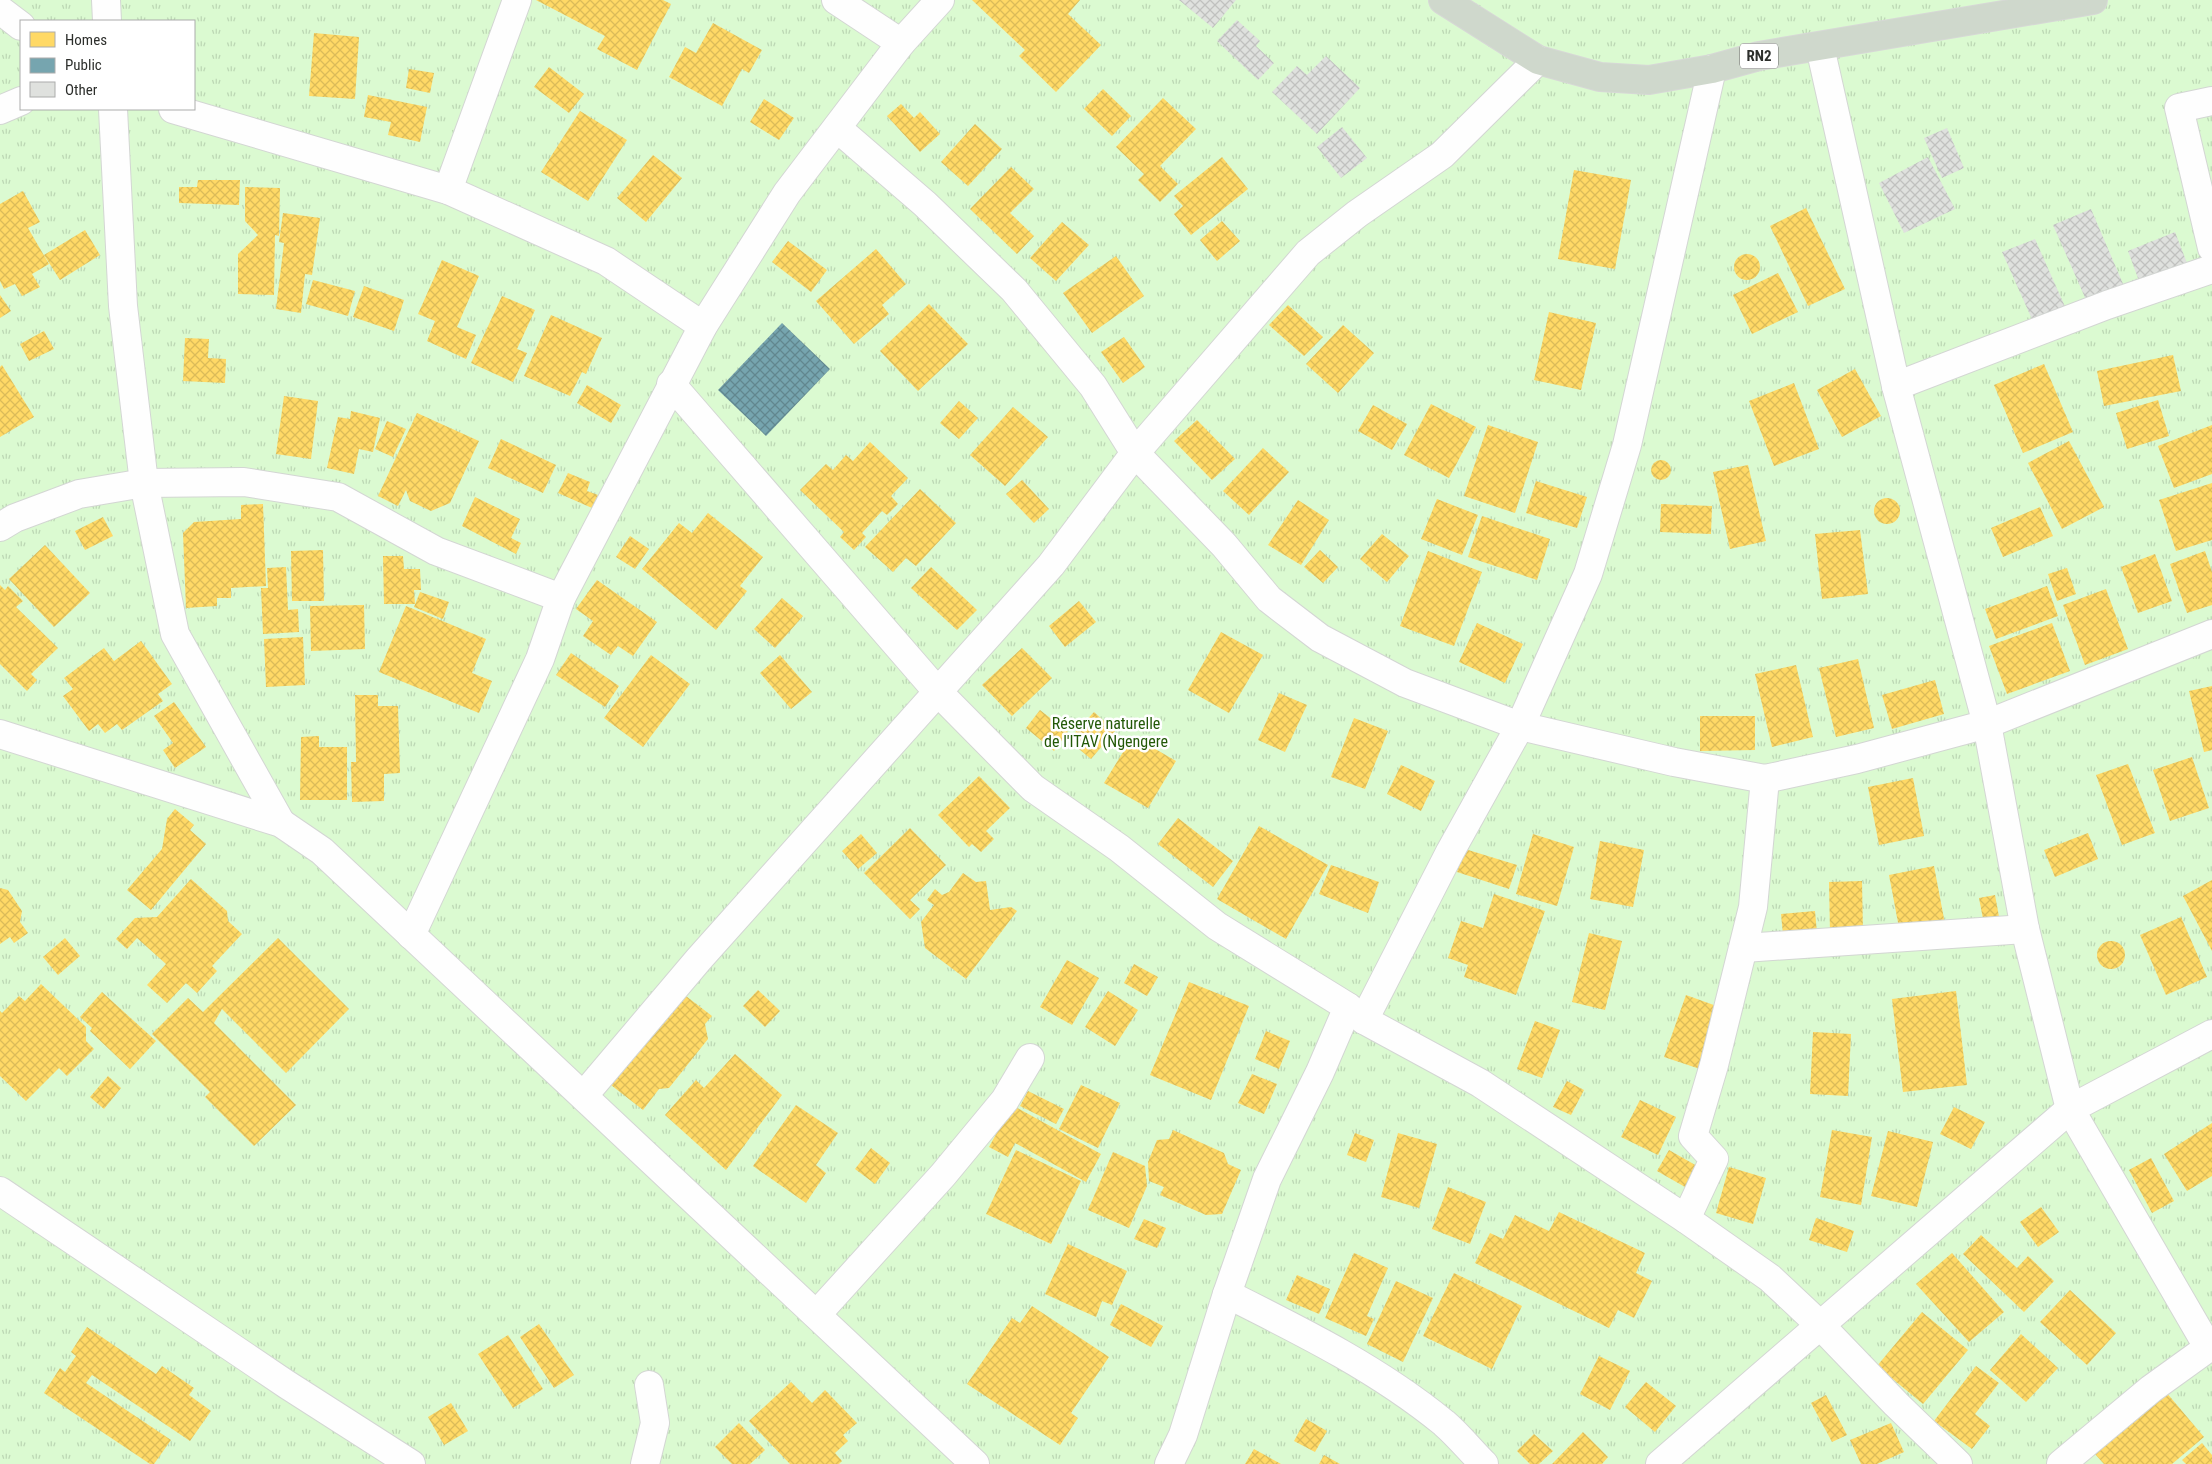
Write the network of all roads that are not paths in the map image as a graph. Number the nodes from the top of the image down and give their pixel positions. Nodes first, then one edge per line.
1 (106, 0) edge
2 (517, 0) edge
3 (836, 0) edge
4 (940, 0) edge
5 (1443, 0) edge
6 (2093, 0) edge
7 (0, 10) edge
8 (107, 20) edge
9 (20, 25) edge
10 (901, 44) junction
11 (1820, 47) junction
12 (1538, 60) junction
13 (1712, 69) junction
14 (20, 101) edge
15 (2212, 101) edge
16 (0, 110) edge
17 (113, 110) edge
18 (177, 110) edge
19 (836, 128) junction
20 (448, 190) junction
21 (2212, 248) edge
22 (2212, 269) edge
23 (703, 326) junction
24 (671, 384) junction
25 (1896, 386) junction
26 (1135, 453) junction
27 (144, 483) junction
28 (0, 527) edge
29 (561, 598) junction
30 (2212, 634) edge
31 (937, 691) junction
32 (1987, 724) junction
33 (1520, 726) junction
34 (0, 734) edge
35 (1765, 779) junction
36 (280, 823) junction
37 (2025, 929) junction
38 (411, 935) junction
39 (1744, 948) junction
40 (1356, 1014) junction
41 (2212, 1034) edge
42 (1030, 1058) dead end
43 (584, 1096) junction
44 (2070, 1108) junction
45 (0, 1191) edge
46 (1686, 1219) junction
47 (1227, 1294) junction
48 (817, 1314) junction
49 (1819, 1324) junction
50 (2210, 1346) edge
51 (649, 1385) dead end
52 (411, 1464) edge
53 (645, 1464) edge
54 (975, 1464) edge
55 (1170, 1464) edge
56 (1484, 1464) edge
57 (1660, 1464) edge
58 (1958, 1464) edge
59 (2062, 1464) edge

1 - 8 street
2 - 20 street
3 - 10 street
4 - 10 street
5 - 12 highway, RN2
6 - 11 highway, RN2
7 - 9 street
10 - 19 street
11 - 13 highway, RN2
11 - 25 street
12 - 13 highway, RN2
12 - 26 street
13 - 33 street
14 - 16 street
15 - 21 street
17 - 27 street
18 - 20 street
19 - 23 street
19 - 26 street
20 - 23 street
22 - 25 street
23 - 24 street
24 - 29 street
24 - 31 street
25 - 32 street
26 - 31 street
26 - 33 street
27 - 28 street
27 - 29 street
27 - 36 street
29 - 38 street
30 - 32 street
31 - 40 street
31 - 43 street
32 - 35 street
32 - 37 street
33 - 35 street
33 - 40 street
34 - 36 street
35 - 39 street
36 - 38 street
37 - 39 street
37 - 44 street
38 - 43 street
39 - 46 street
40 - 46 street
40 - 47 street
41 - 44 street
42 - 48 street
43 - 48 street
44 - 49 street
44 - 50 street
45 - 52 street
46 - 49 street
47 - 55 street
47 - 56 street
48 - 54 street
49 - 57 street
49 - 58 street
50 - 59 street
51 - 53 street

